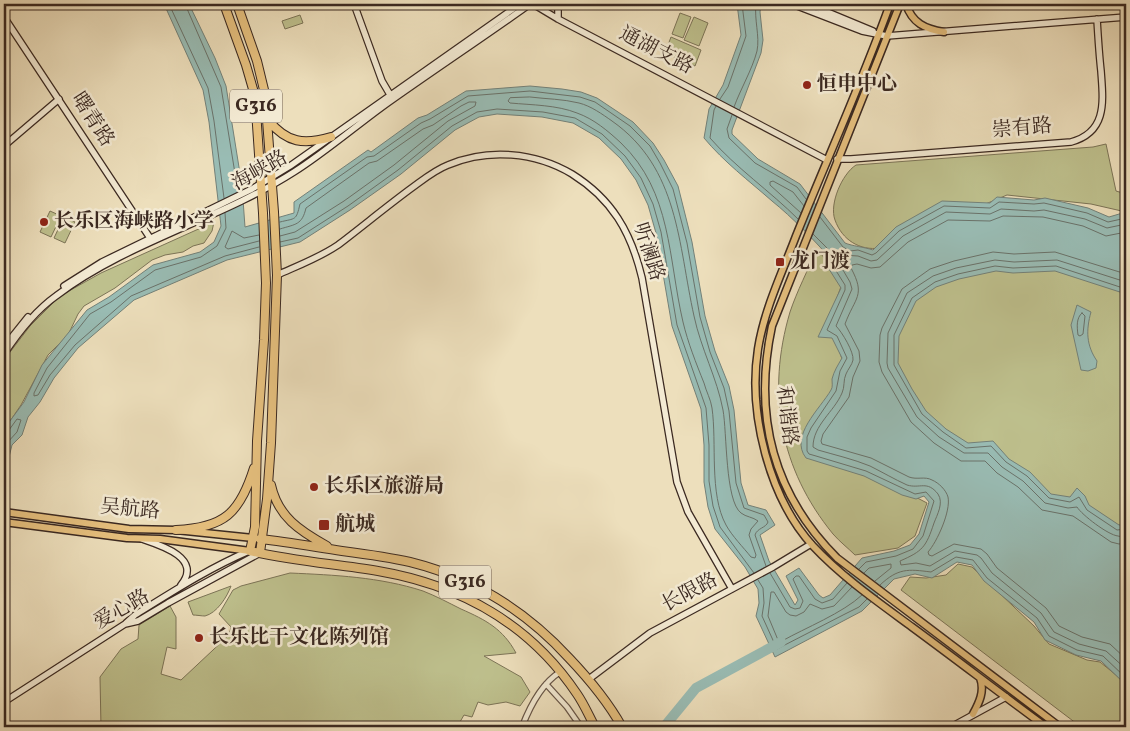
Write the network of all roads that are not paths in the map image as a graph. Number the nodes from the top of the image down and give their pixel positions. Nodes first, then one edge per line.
1 (224, 4) edge
2 (237, 4) edge
3 (354, 4) edge
4 (520, 4) edge
5 (531, 4) edge
6 (558, 4) edge
7 (792, 4) edge
8 (808, 4) edge
9 (890, 4) edge
10 (900, 4) edge
11 (906, 4) edge
12 (4, 17) edge
13 (1126, 17) edge
14 (558, 19) junction
15 (1096, 19) junction
16 (944, 32) junction
17 (879, 34) junction
18 (887, 36) junction
19 (392, 97) junction
20 (59, 99) junction
21 (268, 120) junction
22 (331, 137) junction
23 (4, 146) edge
24 (837, 159) junction
25 (826, 162) junction
26 (272, 181) junction
27 (262, 187) junction
28 (152, 240) junction
29 (277, 276) junction
30 (8, 340) edge
31 (4, 347) edge
32 (4, 354) edge
33 (258, 457) junction
34 (269, 476) junction
35 (4, 512) edge
36 (4, 522) edge
37 (176, 530) junction
38 (202, 532) junction
39 (253, 538) junction
40 (140, 539) junction
41 (263, 539) junction
42 (201, 544) junction
43 (299, 544) junction
44 (811, 544) junction
45 (333, 549) junction
46 (250, 551) junction
47 (260, 553) junction
48 (298, 559) junction
49 (177, 589) junction
50 (732, 589) junction
51 (125, 624) junction
52 (560, 672) junction
53 (980, 677) junction
54 (589, 679) junction
55 (546, 684) junction
56 (1006, 697) junction
57 (4, 702) edge
58 (973, 714) junction
59 (522, 727) edge
60 (580, 727) edge
61 (595, 727) edge
62 (622, 727) edge
63 (951, 727) edge
64 (1046, 727) edge
65 (1060, 727) edge

1 - 27 highway, G316
2 - 21 highway, G316
3 - 19 street
4 - 19 street, 海峡路
5 - 14 street, 通湖支路
5 - 19 street, 海峡路
6 - 14 street
7 - 17 street
8 - 17 street
9 - 17 main road, 和谐路
10 - 18 main road, 和谐路
11 - 16 main road
12 - 20 street, 曙青路
13 - 15 street
14 - 25 street, 通湖支路
15 - 16 street
15 - 24 street, 崇有路
16 - 18 street
17 - 18 street
17 - 25 main road, 和谐路
18 - 24 main road, 和谐路
19 - 22 street, 海峡路
19 - 26 street, 海峡路
20 - 23 street
20 - 28 street, 曙青路
21 - 22 highway
21 - 26 highway, G316
22 - 26 street, 海峡路
24 - 65 main road, 和谐路
25 - 44 main road, 和谐路
26 - 27 street, 海峡路
26 - 29 highway, G316
27 - 28 street, 海峡路
27 - 33 highway, G316
28 - 30 street, 海峡路
29 - 34 highway, G316
29 - 50 street, 听澜路
30 - 31 street, 海峡路
30 - 32 street, 海峡路
33 - 37 highway
33 - 39 highway, G316
34 - 41 highway, G316
34 - 45 highway
35 - 37 main road, 吴航路
36 - 40 main road, 吴航路
37 - 38 main road, 吴航路
38 - 39 main road, 吴航路
38 - 42 main road
39 - 41 highway, G316
39 - 46 highway, G316
40 - 42 main road, 吴航路
40 - 49 street
41 - 43 highway, G316
41 - 47 highway, G316
42 - 46 main road, 吴航路
43 - 45 highway, G316
43 - 48 highway
44 - 50 street, 长限路
44 - 53 main road, 和谐路
45 - 54 highway, G316
46 - 47 highway, G316
46 - 49 street
47 - 48 highway, G316
47 - 51 street, 爱心路
48 - 52 highway, G316
49 - 51 street
50 - 54 street, 长限路
51 - 57 street, 爱心路
52 - 55 street
52 - 61 highway, G316
53 - 56 main road, 和谐路
53 - 58 main road
54 - 62 highway, G316
55 - 59 street
55 - 60 street
56 - 58 street
56 - 64 main road, 和谐路
58 - 63 street

